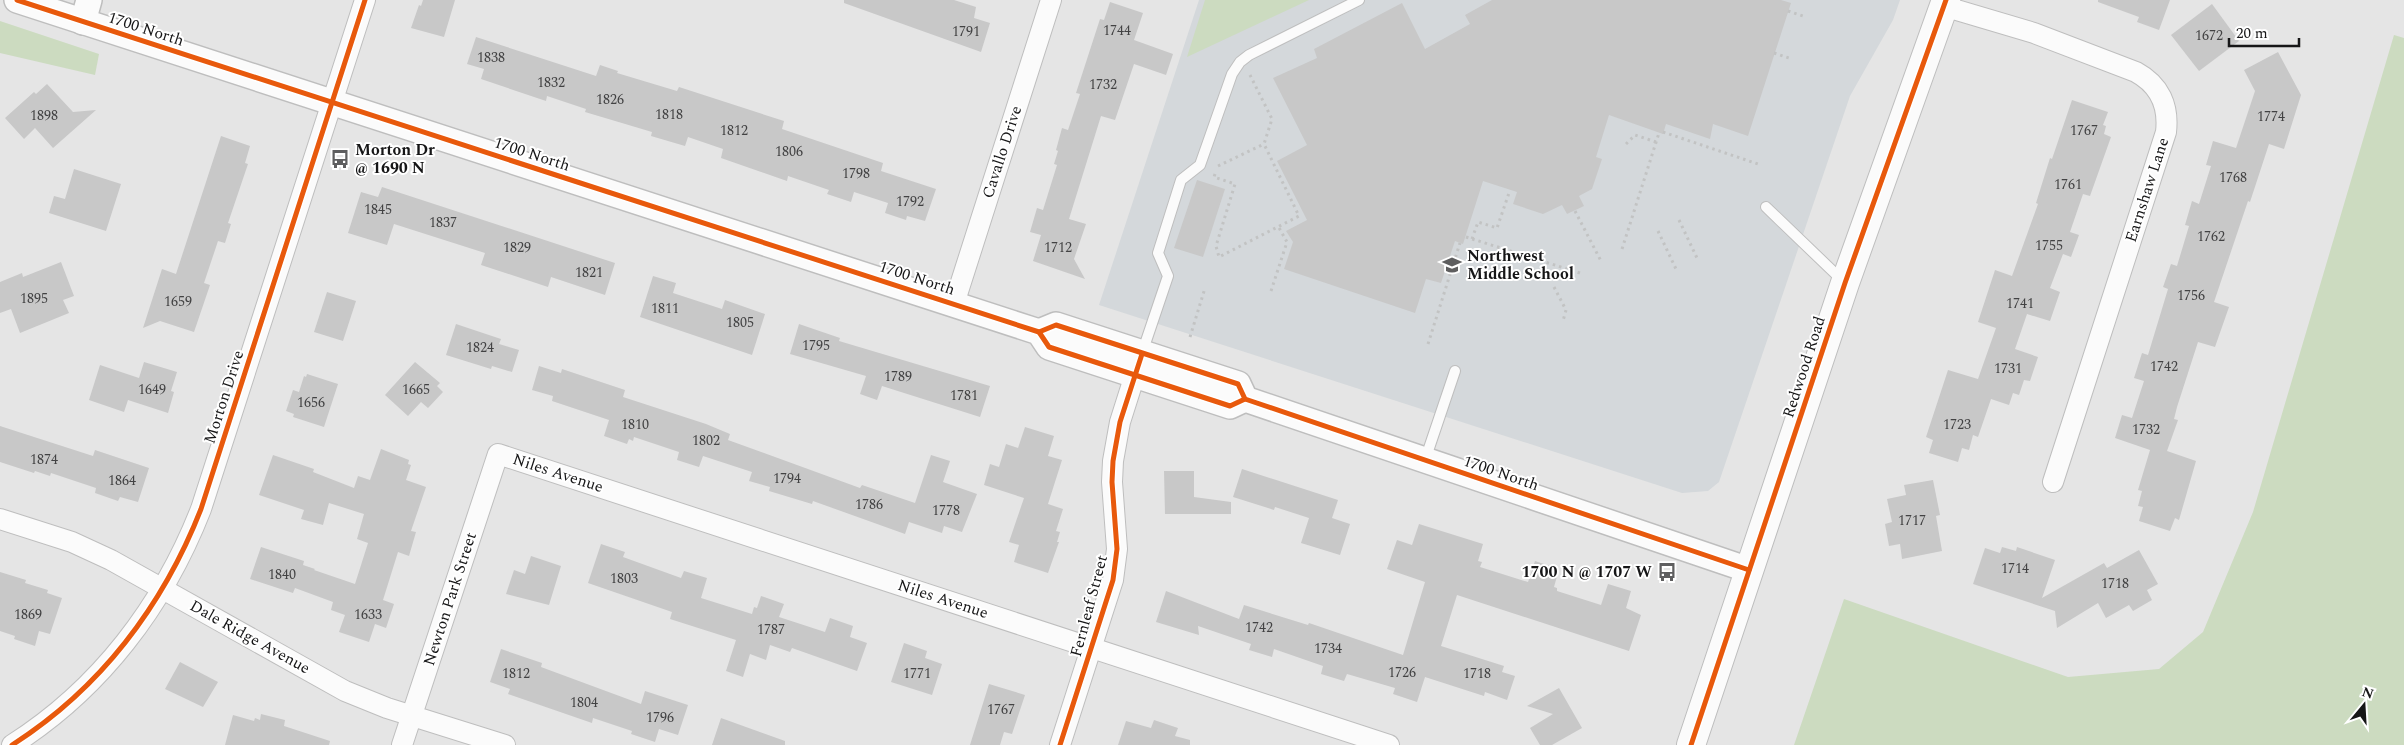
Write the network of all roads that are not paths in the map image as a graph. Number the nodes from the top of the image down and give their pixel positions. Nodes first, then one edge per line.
1 (17, 0) edge
2 (365, 0) edge
3 (1051, 0) edge
4 (1358, 0) edge
5 (1942, 3) edge
6 (86, 11) edge
7 (333, 102) junction
8 (1766, 207) dead end
9 (1845, 283) junction
10 (954, 304) junction
11 (1139, 364) junction
12 (1456, 371) dead end
13 (498, 454) joint
14 (1425, 460) junction
15 (2053, 482) dead end
16 (0, 519) edge
17 (1750, 570) junction
18 (162, 588) junction
19 (1092, 648) junction
20 (411, 715) junction
21 (18, 743) edge
22 (402, 745) edge
23 (505, 745) edge
24 (1060, 745) edge
25 (1389, 745) edge
26 (1692, 745) edge

1 - 6 street, 1700 North
2 - 7 street, Morton Drive
3 - 10 street, Cavallo Drive
4 - 11 lane
5 - 9 main road, Redwood Road
5 - 15 street, Earnshaw Lane
6 - 7 street, 1700 North
7 - 10 street, 1700 North
7 - 18 street, Morton Drive
8 - 9 lane
9 - 17 main road, Redwood Road
10 - 11 street, 1700 North
11 - 14 street, 1700 North
11 - 19 street, Fernleaf Street
12 - 14 lane
13 - 19 street, Niles Avenue
13 - 20 street, Newton Park Street
14 - 17 street, 1700 North
16 - 18 street, Dale Ridge Avenue
17 - 26 main road, Redwood Road
18 - 20 street, Dale Ridge Avenue
18 - 21 street, Morton Drive
19 - 24 street, Fernleaf Street
19 - 25 street, Niles Avenue
20 - 22 street, Newton Park Street
20 - 23 street, Dale Ridge Avenue

